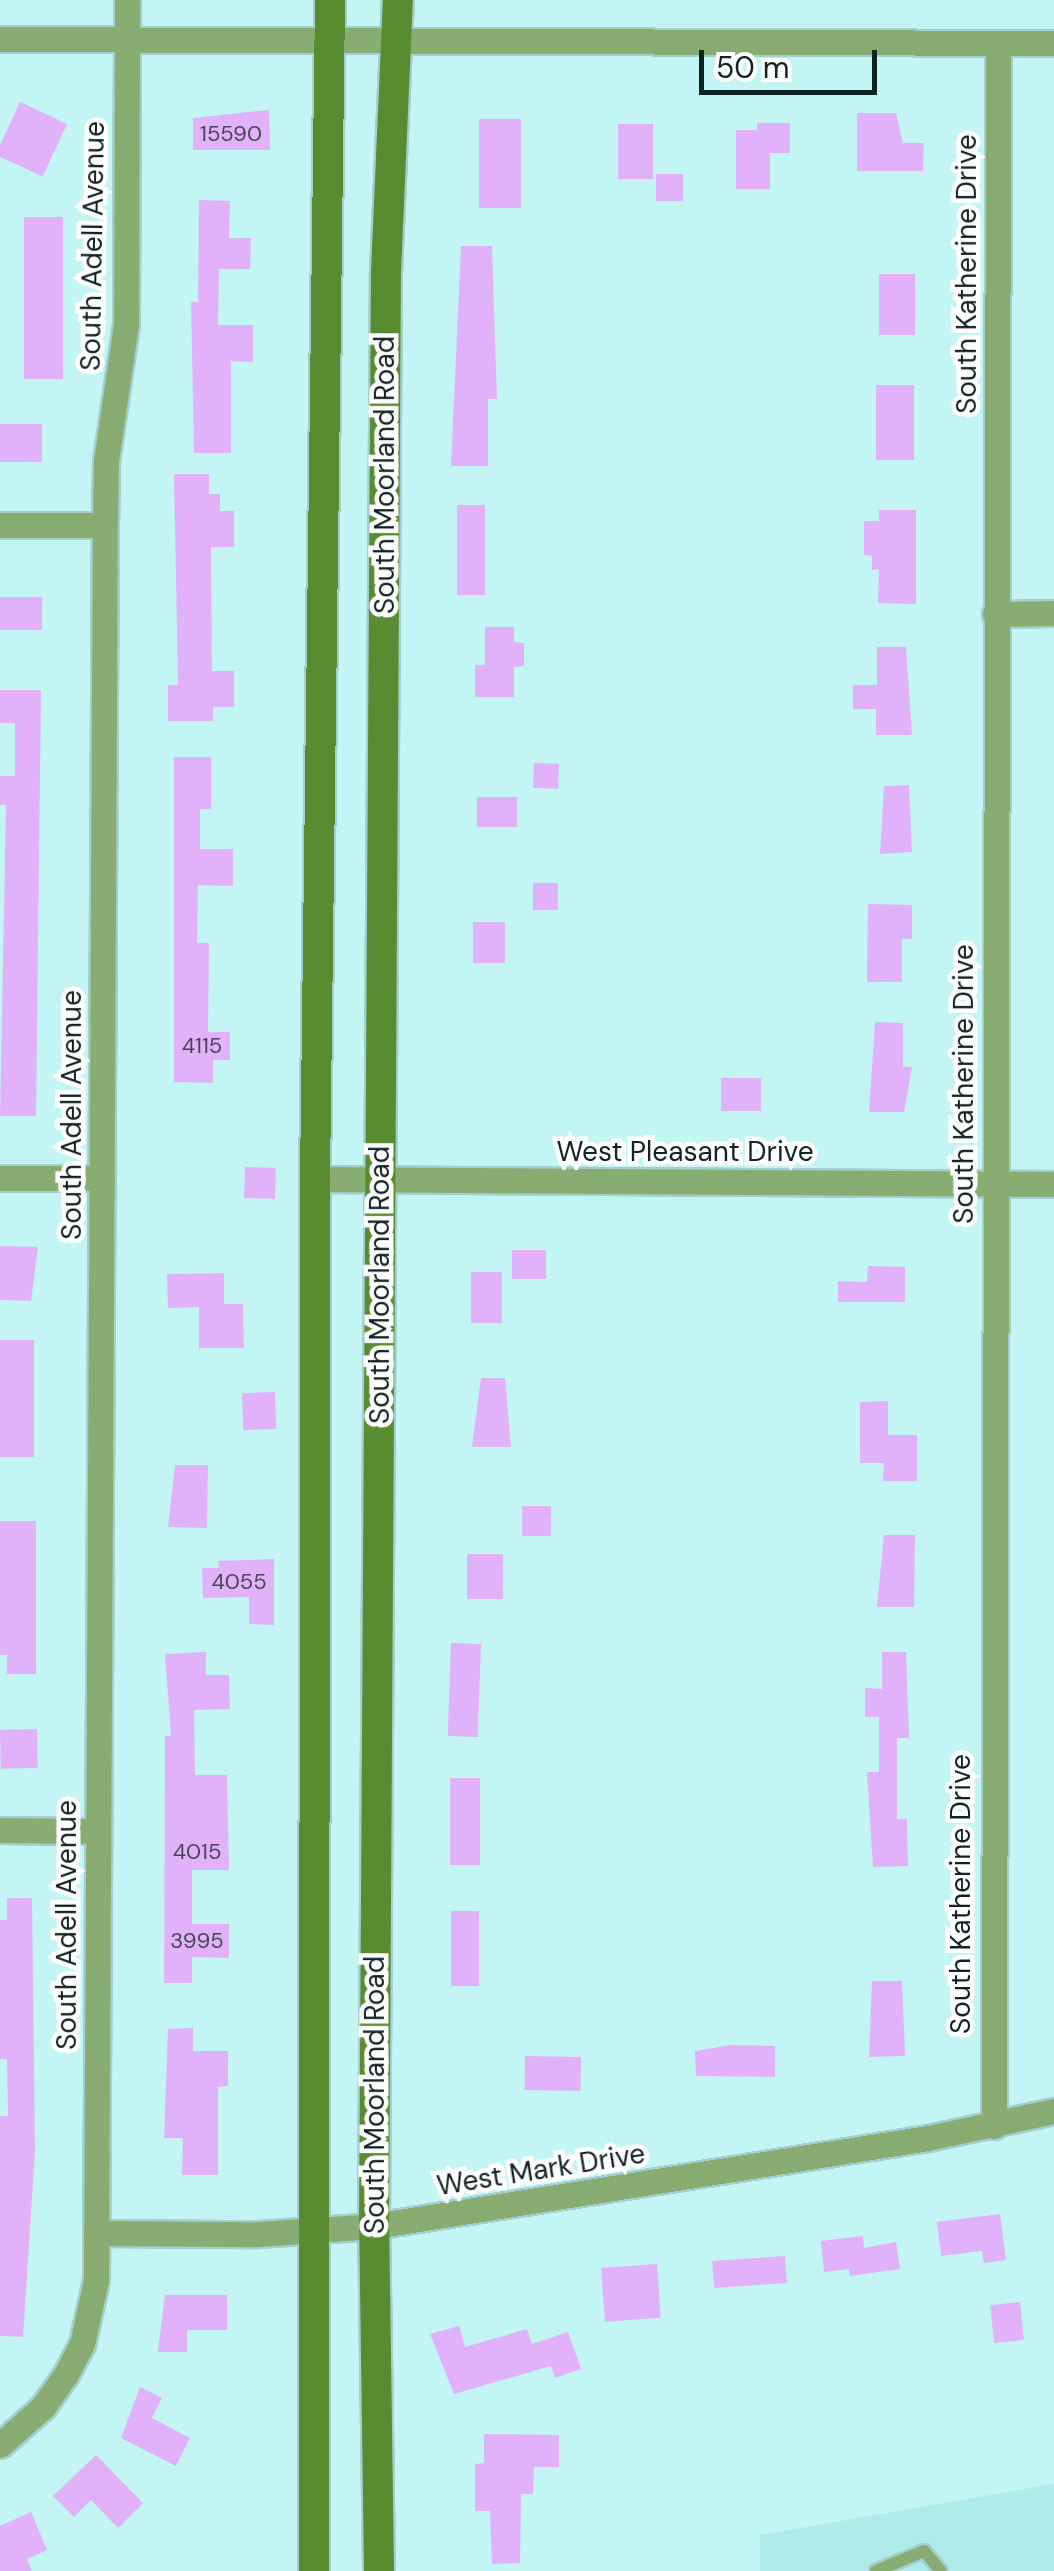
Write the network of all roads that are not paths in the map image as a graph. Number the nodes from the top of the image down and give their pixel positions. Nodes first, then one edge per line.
1 (127, 0) edge
2 (330, 0) edge
3 (398, 0) edge
4 (329, 38) junction
5 (397, 38) junction
6 (0, 39) edge
7 (127, 41) junction
8 (998, 43) junction
9 (1054, 43) edge
10 (0, 525) edge
11 (106, 526) junction
12 (1054, 613) edge
13 (995, 614) junction
14 (0, 1178) edge
15 (102, 1178) junction
16 (315, 1179) junction
17 (380, 1179) junction
18 (1054, 1184) edge
19 (993, 1185) junction
20 (0, 1830) edge
21 (97, 1831) junction
22 (1054, 2111) edge
23 (994, 2126) junction
24 (374, 2226) junction
25 (314, 2232) junction
26 (96, 2233) junction
27 (0, 2445) edge
28 (314, 2571) edge
29 (379, 2571) edge
30 (876, 2571) edge
31 (941, 2571) edge

1 - 7 street, South Adell Avenue
2 - 4 main road
3 - 5 main road, South Moorland Road
4 - 5 street
4 - 7 street
4 - 16 main road
5 - 8 street
5 - 17 main road, South Moorland Road
6 - 7 street
7 - 11 street, South Adell Avenue
8 - 9 street
8 - 13 street, South Katherine Drive
10 - 11 street
11 - 15 street, South Adell Avenue
12 - 13 street
13 - 19 street, South Katherine Drive
14 - 15 street
15 - 21 street, South Adell Avenue
16 - 17 street, West Pleasant Drive
16 - 25 main road
17 - 19 street, West Pleasant Drive
17 - 24 main road, South Moorland Road
18 - 19 street, West Pleasant Drive
19 - 23 street, South Katherine Drive
20 - 21 street
21 - 26 street, South Adell Avenue
22 - 23 street, West Mark Drive
23 - 24 street, West Mark Drive
24 - 25 street, West Mark Drive
24 - 29 main road, South Moorland Road
25 - 26 street, West Mark Drive
25 - 28 main road
26 - 27 street
30 - 31 lane

